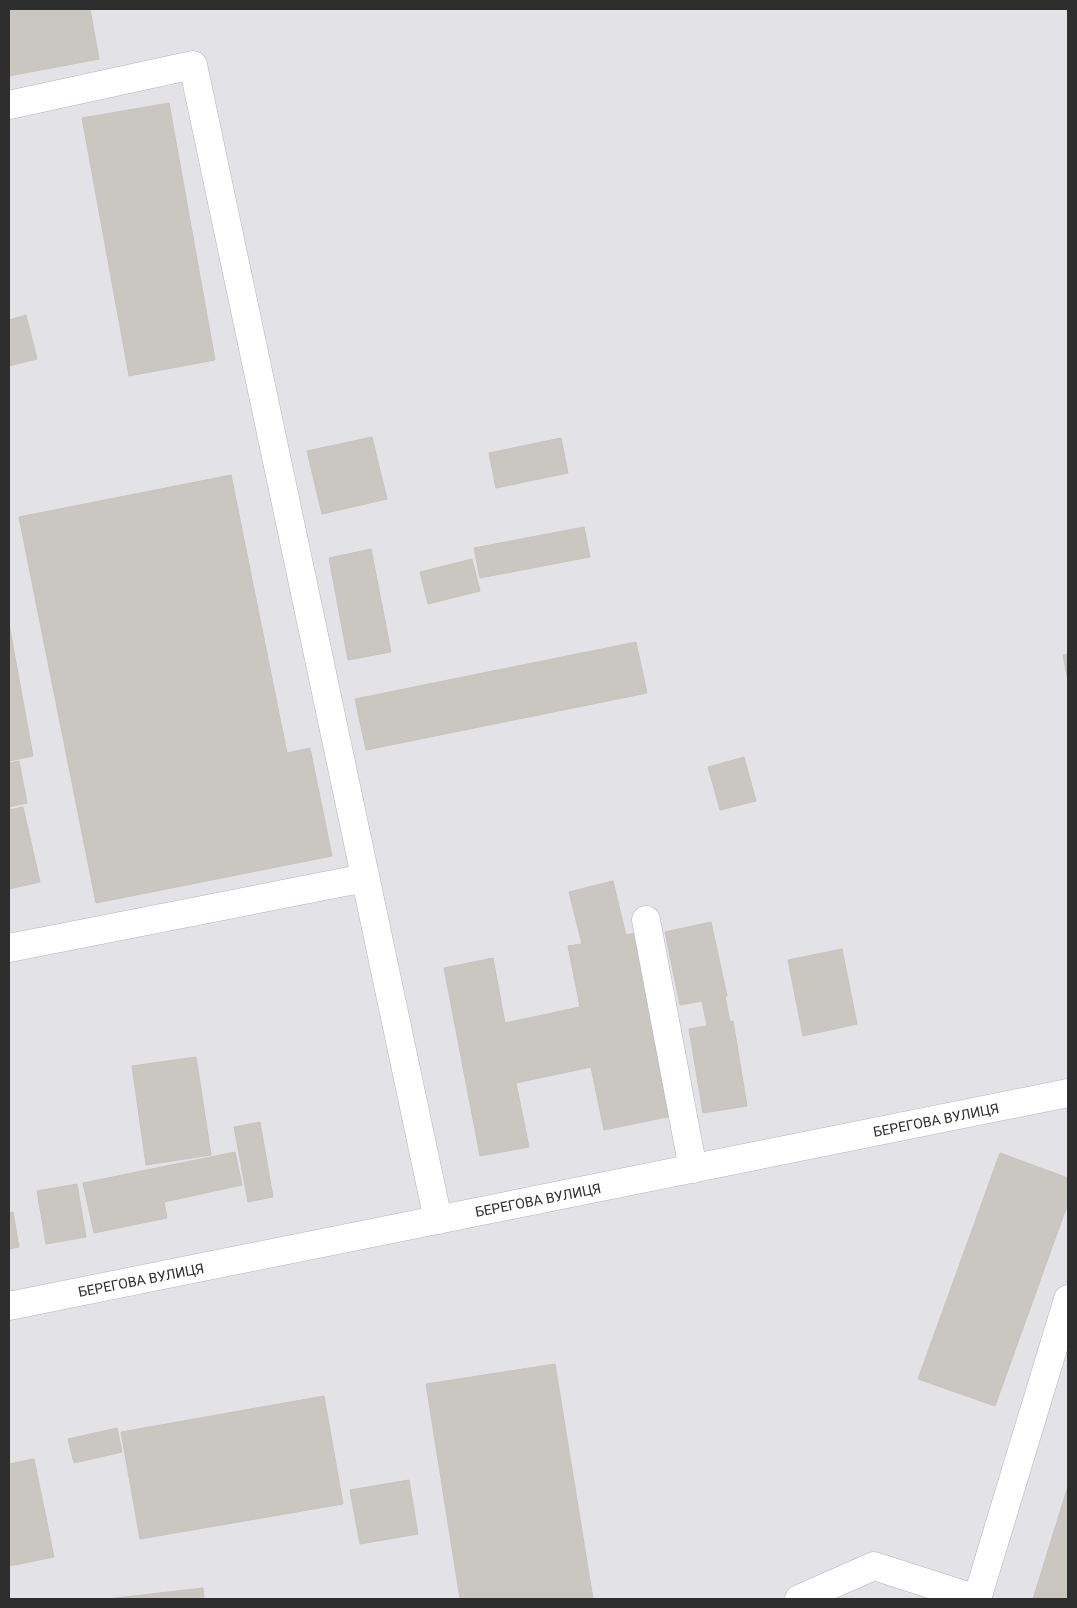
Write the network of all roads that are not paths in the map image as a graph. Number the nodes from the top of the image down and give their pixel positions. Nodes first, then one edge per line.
1 (9, 105) edge
2 (365, 878) junction
3 (646, 920) dead end
4 (9, 948) edge
5 (1068, 1093) edge
6 (693, 1169) junction
7 (438, 1220) junction
8 (1068, 1299) edge
9 (9, 1306) edge
10 (799, 1599) edge
11 (977, 1599) edge

1 - 2 street
2 - 4 street
2 - 7 street
3 - 6 street
5 - 6 street, БЕРЕГОВА ВУЛИЦЯ
6 - 7 street, БЕРЕГОВА ВУЛИЦЯ
7 - 9 street, БЕРЕГОВА ВУЛИЦЯ
8 - 11 street
10 - 11 street

